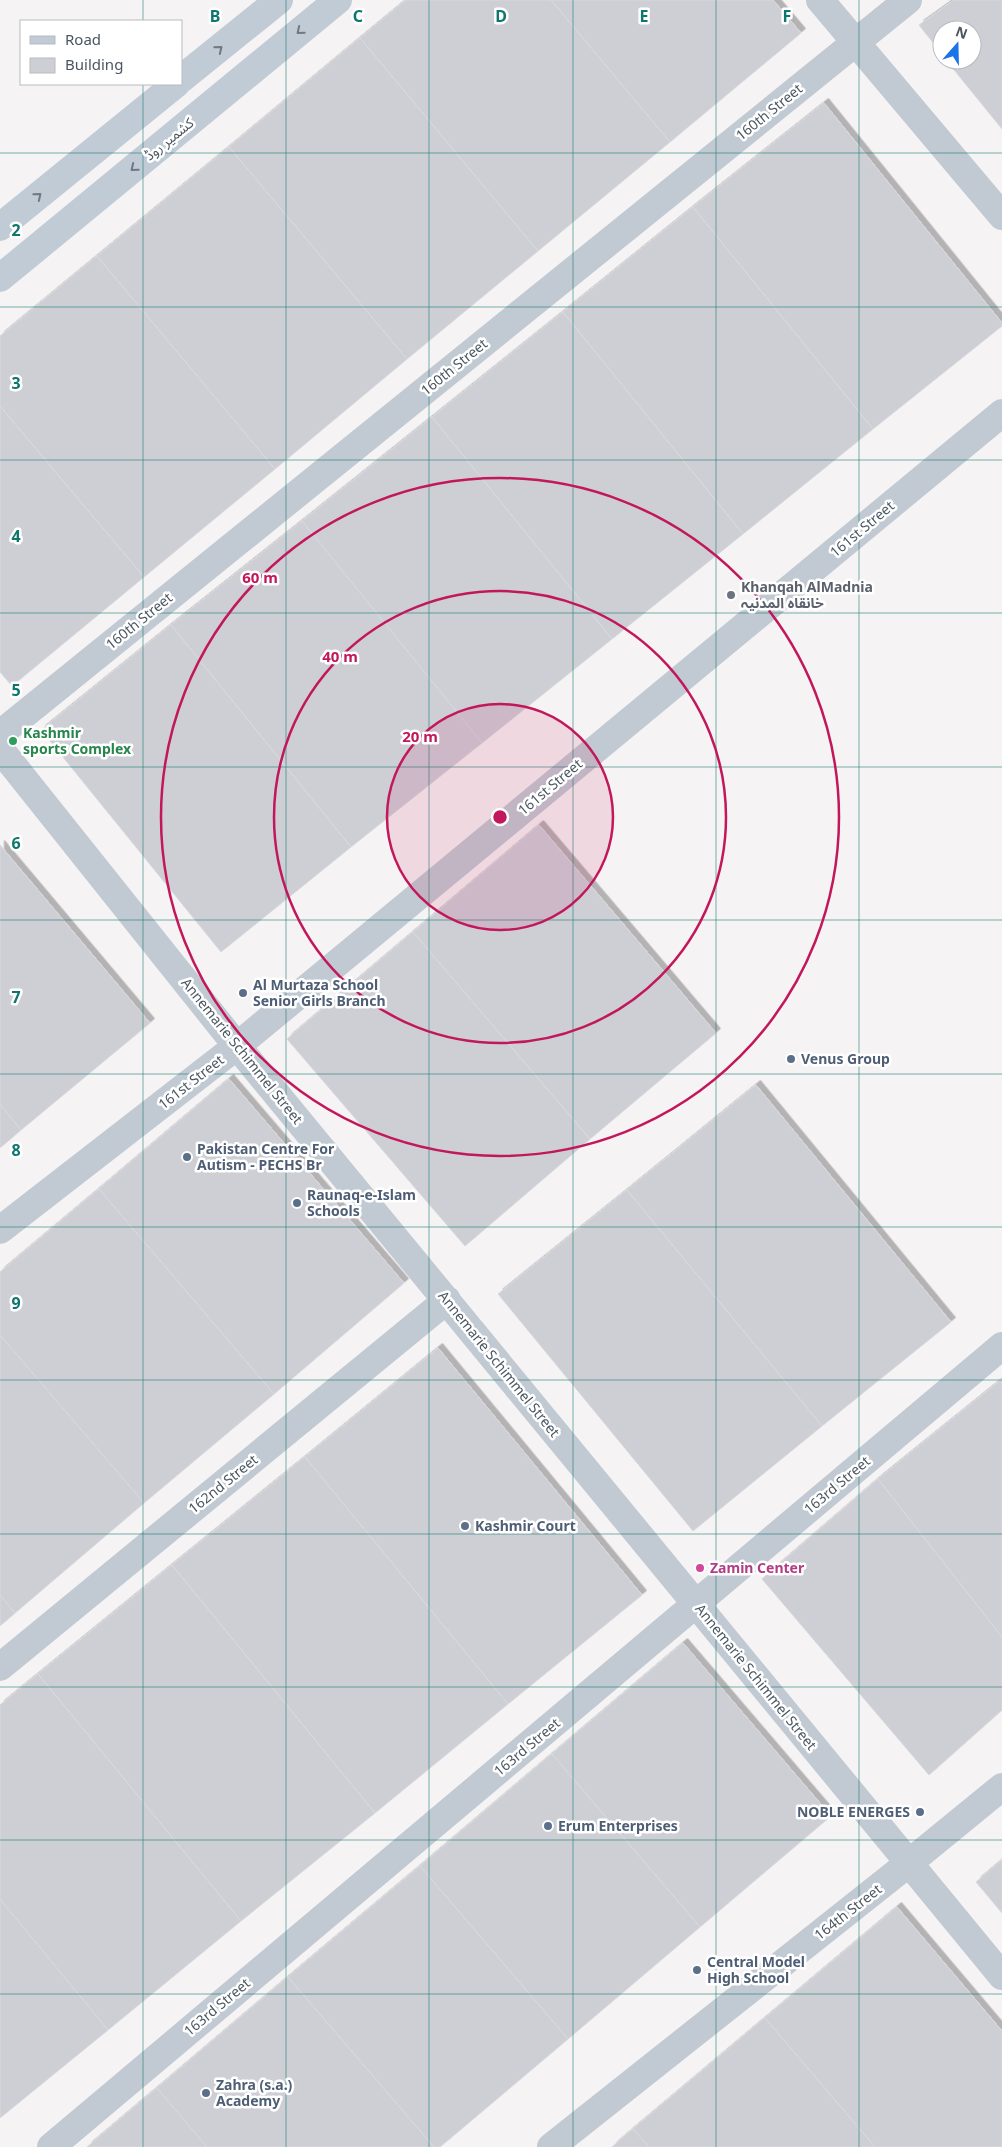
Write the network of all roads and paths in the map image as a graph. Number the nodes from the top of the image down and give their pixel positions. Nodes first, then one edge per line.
1 (279, 0) edge
2 (338, 0) edge
3 (820, 0) edge
4 (908, 0) edge
5 (856, 43) junction
6 (182, 78) edge
7 (175, 85) edge
8 (1002, 216) edge
9 (0, 226) edge
10 (0, 278) edge
11 (1002, 413) edge
12 (0, 734) edge
13 (0, 749) edge
14 (237, 1046) junction
15 (0, 1230) edge
16 (447, 1300) junction
17 (1002, 1346) edge
18 (696, 1604) junction
19 (0, 1667) edge
20 (1002, 1787) edge
21 (910, 1863) junction
22 (1002, 1976) edge
23 (51, 2147) edge
24 (550, 2147) edge

6 -> 1 main road
2 -> 10 main road, کشمیر روڈ
3 - 5 street
4 - 5 street, 160th Street
5 - 8 street
5 - 12 street, 160th Street
9 -> 7 main road
11 - 14 street, 161st Street
13 - 14 street, Annemarie Schimmel Street
14 - 15 street, 161st Street
14 - 16 street, Annemarie Schimmel Street
16 - 18 street, Annemarie Schimmel Street
16 - 19 street, 162nd Street
17 - 18 street, 163rd Street
18 - 21 street, Annemarie Schimmel Street
18 - 23 street, 163rd Street
20 - 21 street, 164th Street
21 - 22 street, Annemarie Schimmel Street
21 - 24 street, 164th Street

